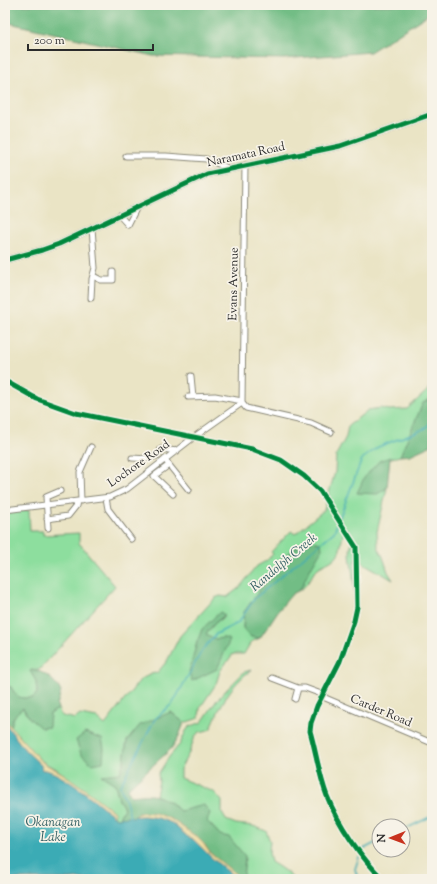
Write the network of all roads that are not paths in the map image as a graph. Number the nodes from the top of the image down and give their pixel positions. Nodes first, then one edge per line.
1 (432, 114) edge
2 (126, 156) dead end
3 (245, 165) junction
4 (228, 168) junction
5 (137, 207) junction
6 (119, 215) junction
7 (92, 228) junction
8 (5, 260) edge
9 (113, 272) dead end
10 (93, 276) junction
11 (91, 298) dead end
12 (191, 376) dead end
13 (242, 402) junction
14 (331, 432) dead end
15 (91, 447) dead end
16 (177, 450) junction
17 (132, 458) dead end
18 (165, 460) junction
19 (169, 465) junction
20 (189, 490) dead end
21 (60, 491) dead end
22 (173, 494) dead end
23 (106, 498) junction
24 (79, 501) junction
25 (46, 505) junction
26 (5, 510) edge
27 (47, 518) junction
28 (48, 528) dead end
29 (131, 539) dead end
30 (272, 678) dead end
31 (298, 688) junction
32 (295, 699) dead end
33 (432, 743) edge

1 - 3 main road, Naramata Road
2 - 4 street
3 - 4 main road, Naramata Road
3 - 13 street, Evans Avenue
4 - 5 main road, Naramata Road
5 - 6 main road, Naramata Road
5 - 6 street
6 - 7 main road, Naramata Road
7 - 8 main road, Naramata Road
7 - 10 street
9 - 10 street
10 - 11 street
12 - 13 street
13 - 14 street
13 - 16 street, Lochore Road
15 - 24 street
16 - 17 street
16 - 18 street, Lochore Road
18 - 19 street
18 - 23 street, Lochore Road
19 - 20 street
19 - 22 street
21 - 25 street
23 - 24 street, Lochore Road
23 - 29 street
24 - 25 street, Lochore Road
24 - 27 street
25 - 26 street, Lochore Road
25 - 27 street
27 - 28 street
30 - 31 street, Carder Road
31 - 32 street
31 - 33 street, Carder Road

